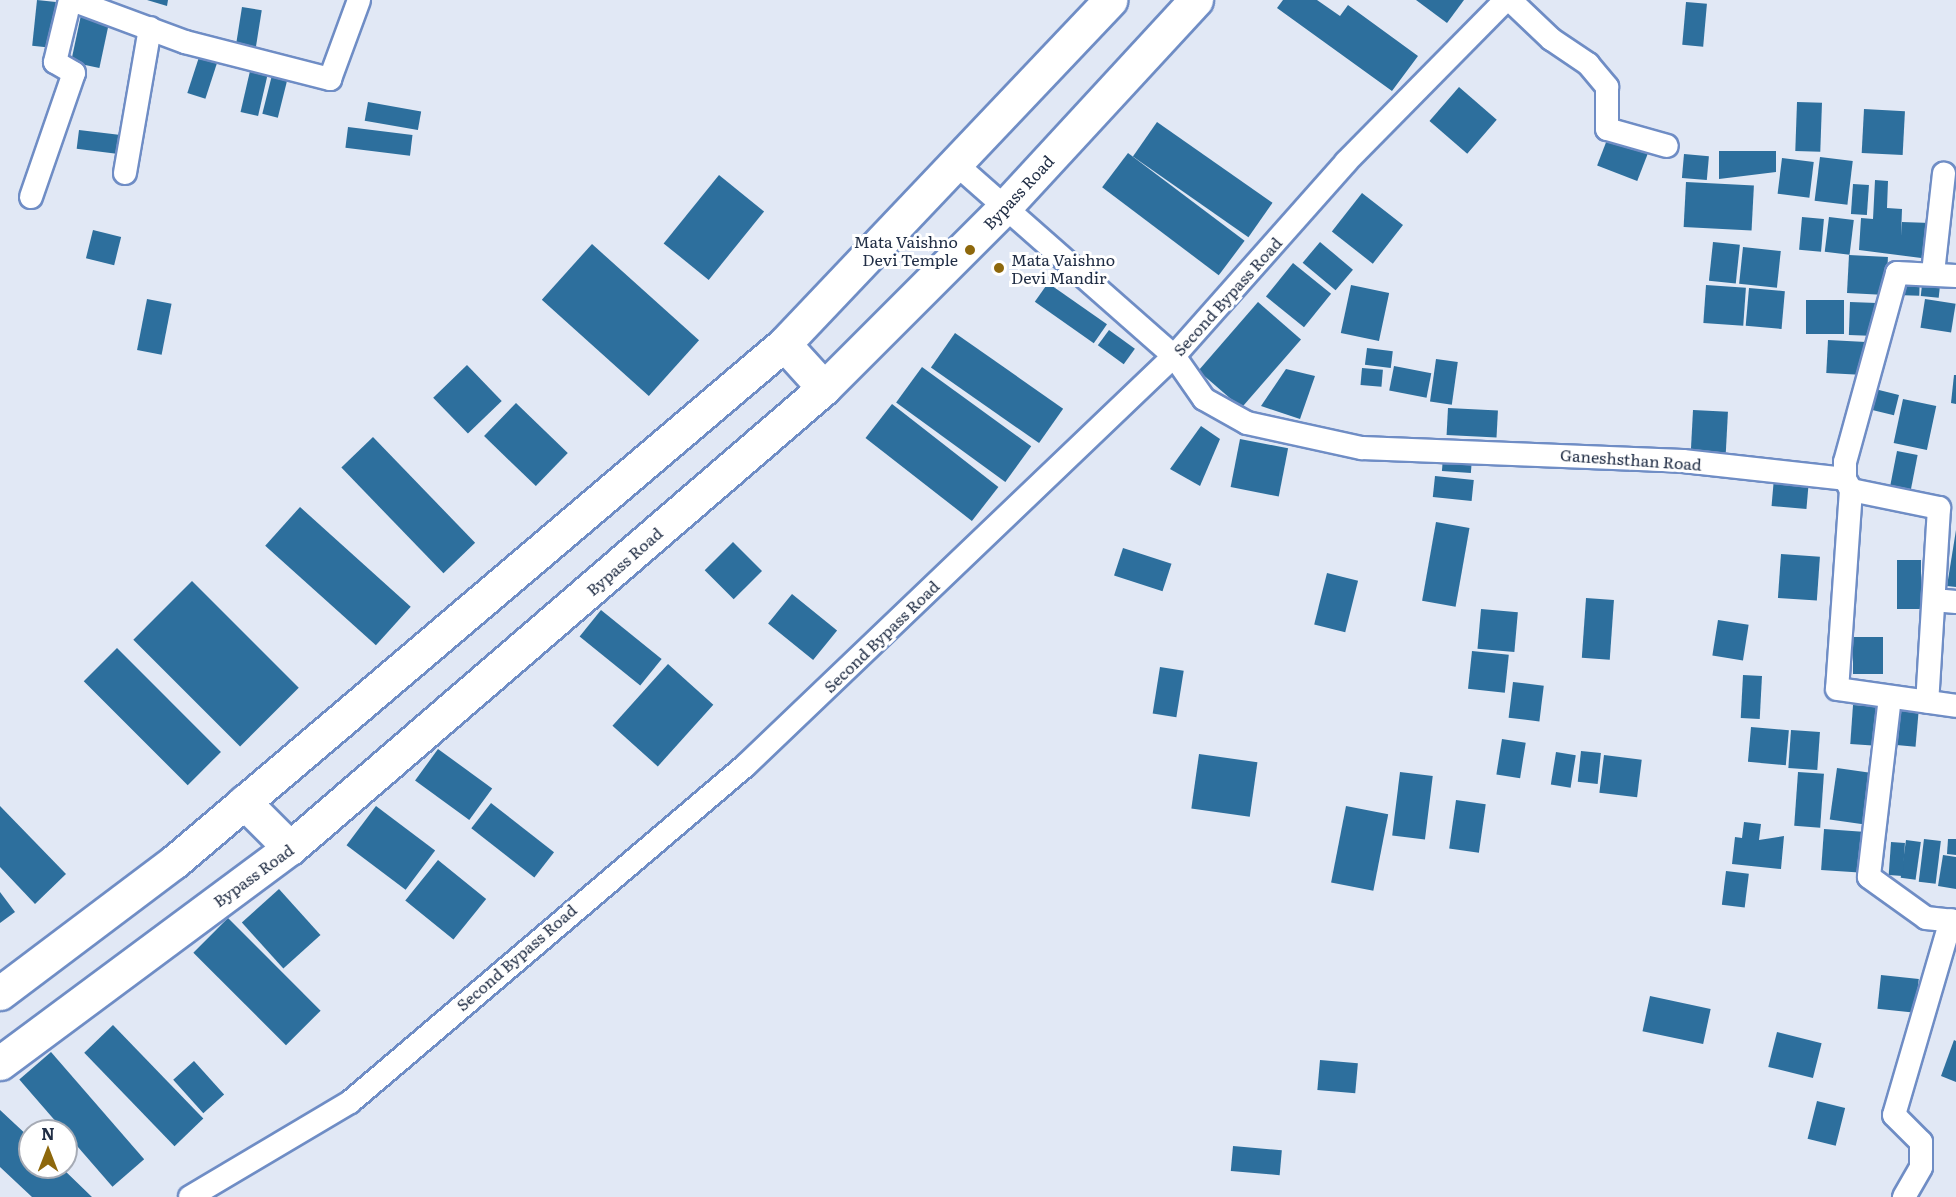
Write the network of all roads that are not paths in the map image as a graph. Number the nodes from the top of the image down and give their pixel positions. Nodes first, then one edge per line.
1 (71, 0) edge
2 (359, 0) edge
3 (1110, 0) edge
4 (1196, 0) edge
5 (1508, 0) edge
6 (150, 28) junction
7 (1667, 146) dead end
8 (956, 164) junction
9 (125, 173) dead end
10 (1944, 174) dead end
11 (31, 197) dead end
12 (1002, 210) junction
13 (1933, 273) junction
14 (1956, 276) edge
15 (784, 344) junction
16 (1174, 356) junction
17 (824, 388) junction
18 (1848, 485) junction
19 (1945, 601) edge
20 (1890, 697) junction
21 (1927, 702) junction
22 (1956, 706) edge
23 (244, 802) junction
24 (290, 848) junction
25 (1954, 920) edge
26 (0, 993) edge
27 (0, 1063) edge
28 (190, 1197) edge
29 (1904, 1197) edge

1 - 6 street
1 - 11 street
2 - 6 street
3 - 8 main road
4 - 12 main road, Bypass Road
5 - 7 street
5 - 16 street, Second Bypass Road
6 - 9 street
8 - 12 street, Ganeshsthan Road
8 - 15 main road
10 - 13 street
12 - 16 street, Ganeshsthan Road
12 - 17 main road, Bypass Road
13 - 14 street
13 - 18 street
15 - 17 main road
15 - 23 main road
16 - 18 street, Ganeshsthan Road
16 - 28 street, Second Bypass Road
17 - 24 main road, Bypass Road
18 - 19 street, Ganeshsthan Road
18 - 20 street
19 - 21 street
20 - 21 street
20 - 25 street
21 - 22 street
23 - 24 main road
23 - 26 main road
24 - 27 main road, Bypass Road
25 - 29 street

